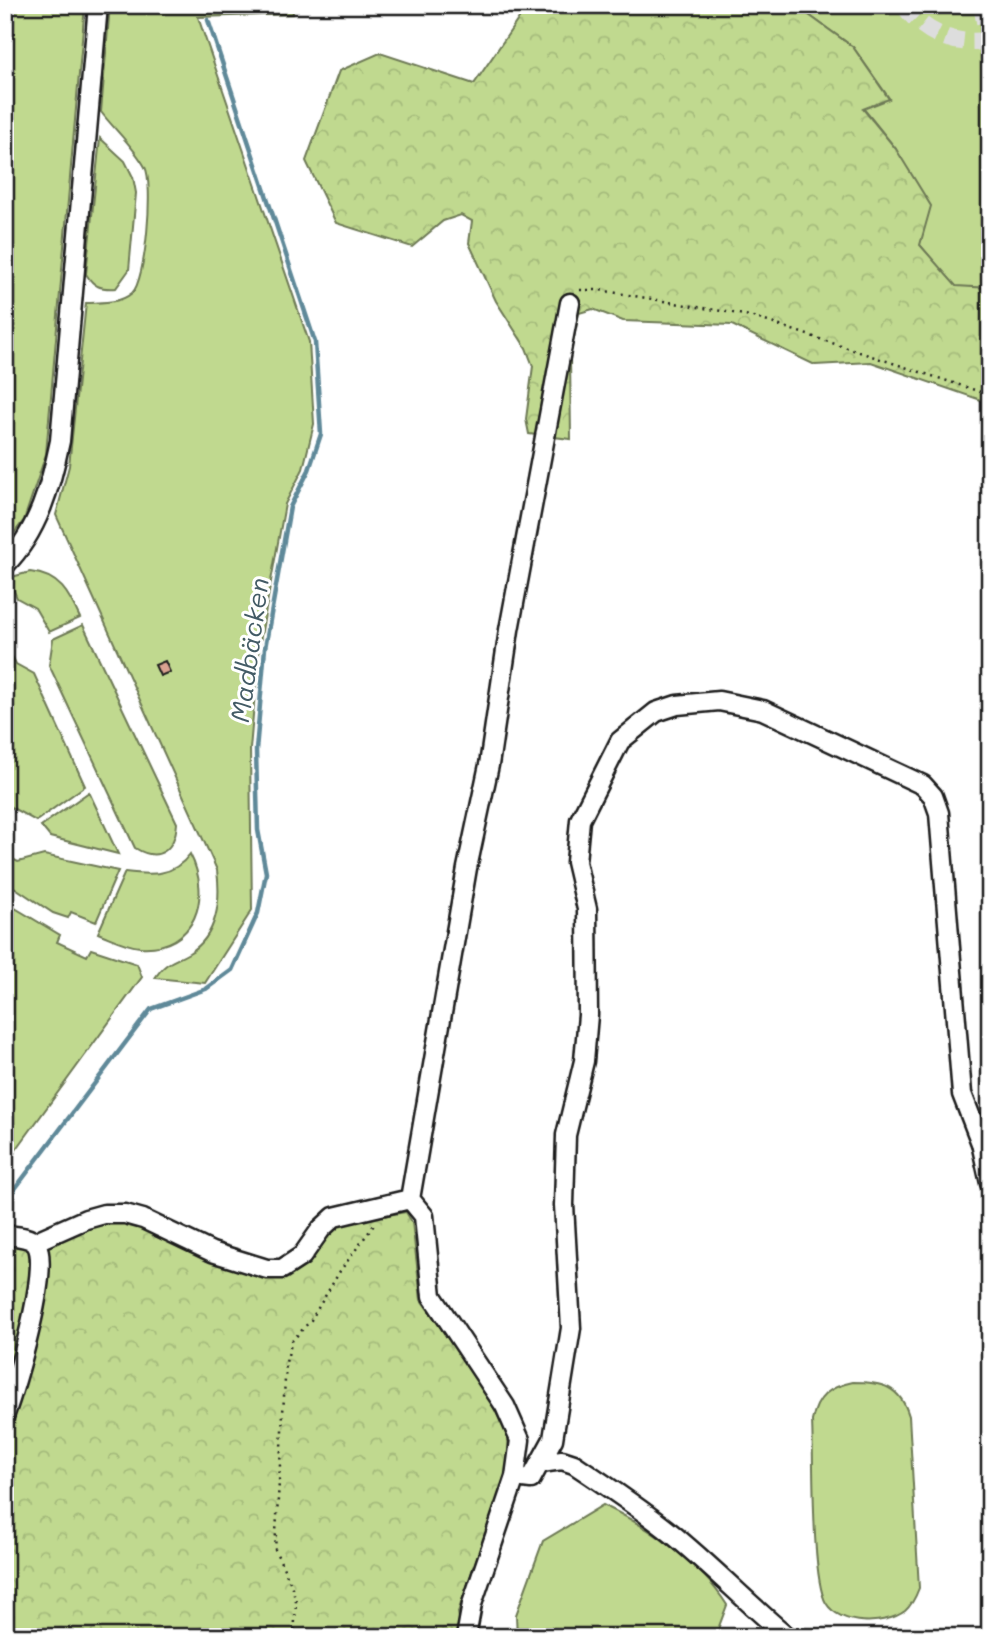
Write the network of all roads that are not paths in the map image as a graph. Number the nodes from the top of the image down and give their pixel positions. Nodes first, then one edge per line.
1 (98, 5) edge
2 (570, 303) road end
3 (5, 565) edge
4 (990, 1183) edge
5 (410, 1199) junction
6 (5, 1235) edge
7 (34, 1242) junction
8 (5, 1414) edge
9 (541, 1463) junction
10 (515, 1477) junction
11 (466, 1637) edge
12 (788, 1637) edge

1 - 3 street
2 - 5 street
4 - 9 street
5 - 7 street
5 - 10 street
6 - 7 street
7 - 8 street
9 - 10 street
9 - 12 street
10 - 11 street

